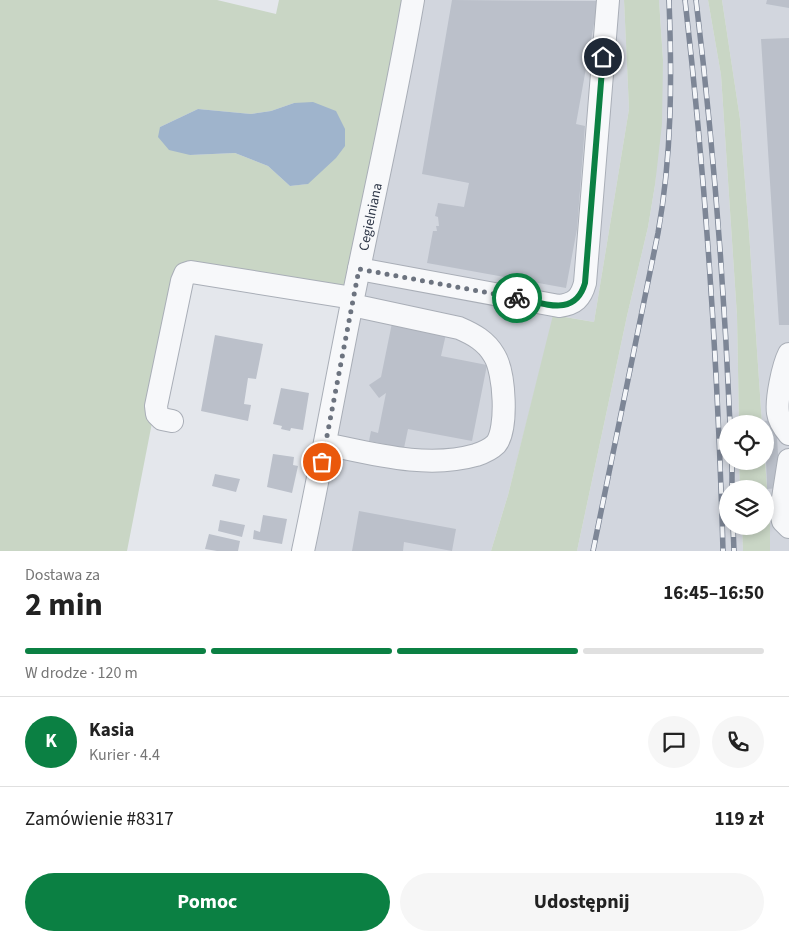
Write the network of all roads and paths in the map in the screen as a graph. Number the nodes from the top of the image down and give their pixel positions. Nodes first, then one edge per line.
1 (413, 0) edge
2 (608, 0) edge
3 (359, 269) junction
4 (352, 302) junction
5 (789, 354) edge
6 (172, 421) dead end
7 (789, 434) edge
8 (326, 444) junction
9 (789, 460) edge
10 (789, 527) edge
11 (303, 551) edge

1 - 3 street, Cegielniana
2 - 3 street
3 - 4 street, Cegielniana
4 - 6 street
4 - 8 street, Cegielniana
4 - 8 street
5 - 7 street
8 - 11 street, Cegielniana
9 - 10 street

